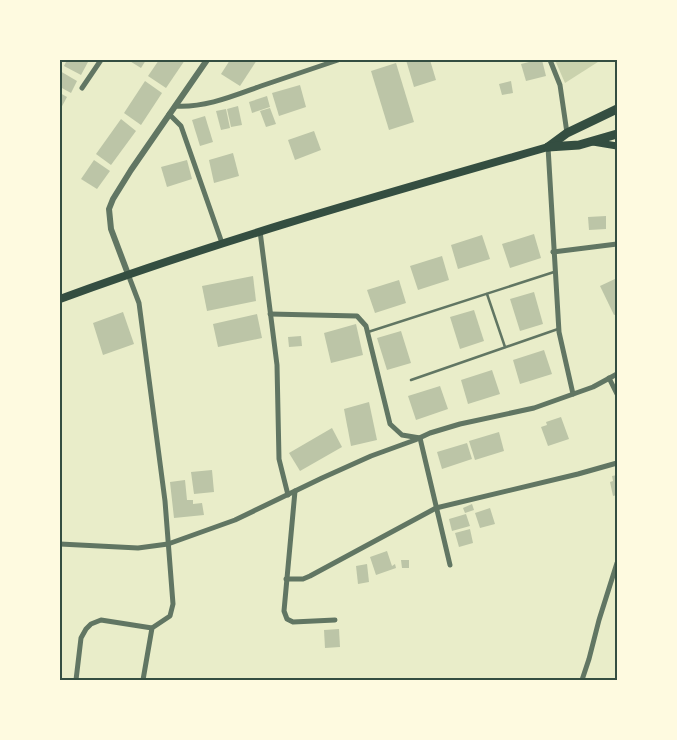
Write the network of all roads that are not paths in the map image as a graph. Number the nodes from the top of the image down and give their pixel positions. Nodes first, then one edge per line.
1 (101, 60) edge
2 (207, 60) edge
3 (338, 60) edge
4 (550, 60) edge
5 (82, 88) dead end
6 (175, 106) junction
7 (617, 108) edge
8 (170, 114) junction
9 (567, 133) junction
10 (617, 134) edge
11 (592, 142) junction
12 (617, 146) edge
13 (548, 147) junction
14 (260, 231) junction
15 (222, 243) junction
16 (617, 244) edge
17 (554, 252) junction
18 (554, 272) junction
19 (128, 274) junction
20 (486, 294) junction
21 (60, 299) edge
22 (270, 314) junction
23 (558, 329) junction
24 (368, 332) junction
25 (505, 347) junction
26 (617, 374) edge
27 (609, 378) junction
28 (411, 380) dead end
29 (573, 394) junction
30 (617, 394) edge
31 (420, 438) junction
32 (617, 463) edge
33 (295, 491) junction
34 (288, 495) junction
35 (436, 508) junction
36 (60, 544) edge
37 (168, 544) junction
38 (617, 563) edge
39 (450, 565) dead end
40 (286, 579) junction
41 (335, 620) dead end
42 (152, 628) junction
43 (76, 680) edge
44 (143, 680) edge
45 (582, 680) edge

1 - 5 street
2 - 6 street
3 - 6 street
4 - 9 street
6 - 8 street
7 - 9 highway
8 - 15 street
8 - 19 street
9 - 13 highway
10 - 11 highway
11 - 12 main road
11 - 13 highway
13 - 14 main road
13 - 17 street
14 - 15 main road
14 - 22 street
15 - 19 main road
16 - 17 street
17 - 18 street
18 - 20 lane
18 - 23 street
19 - 21 main road
19 - 37 street
20 - 24 lane
20 - 25 lane
22 - 24 street
22 - 34 street
23 - 25 lane
23 - 29 street
24 - 31 street
25 - 28 lane
26 - 27 street
27 - 29 street
27 - 30 street
29 - 31 street
31 - 33 street
31 - 35 street
32 - 35 street
33 - 34 street
33 - 40 street
34 - 37 street
35 - 39 street
35 - 40 street
36 - 37 street
37 - 42 street
38 - 45 street
40 - 41 street
42 - 43 street
42 - 44 street

